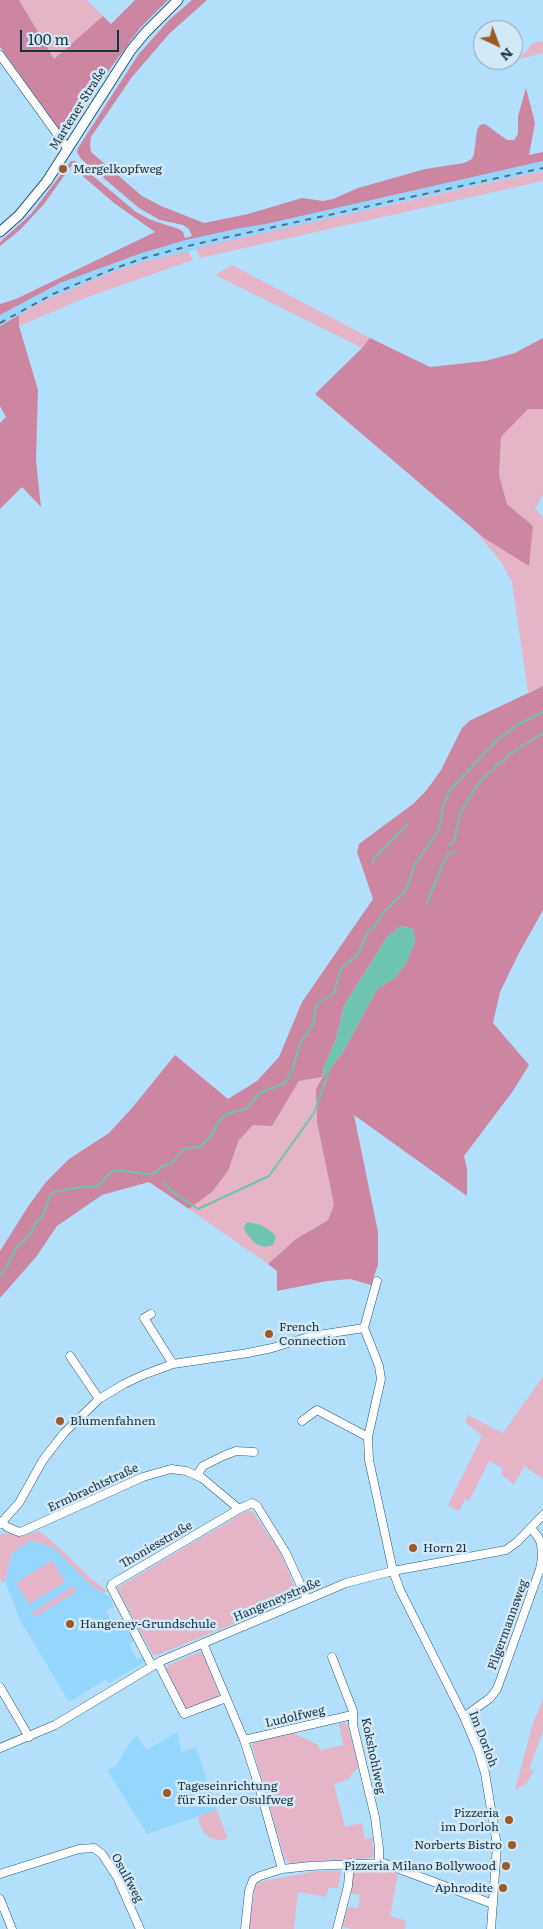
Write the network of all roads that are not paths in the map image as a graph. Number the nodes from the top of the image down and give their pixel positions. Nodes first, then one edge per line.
1 (178, 0) edge
2 (0, 55) edge
3 (68, 150) junction
4 (0, 232) edge
5 (377, 1281) dead end
6 (143, 1318) dead end
7 (364, 1328) junction
8 (70, 1356) dead end
9 (173, 1364) junction
10 (99, 1399) junction
11 (302, 1421) dead end
12 (368, 1438) junction
13 (254, 1452) dead end
14 (197, 1475) junction
15 (239, 1509) junction
16 (543, 1515) edge
17 (1, 1524) edge
18 (531, 1528) junction
19 (393, 1571) junction
20 (307, 1599) junction
21 (203, 1643) junction
22 (332, 1657) dead end
23 (155, 1665) junction
24 (0, 1687) edge
25 (226, 1698) junction
26 (352, 1715) junction
27 (464, 1717) junction
28 (28, 1737) junction
29 (244, 1740) junction
30 (0, 1748) edge
31 (379, 1862) junction
32 (350, 1864) junction
33 (282, 1869) junction
34 (0, 1874) edge
35 (0, 1899) edge
36 (493, 1904) junction
37 (12, 1929) edge
38 (140, 1929) edge
39 (245, 1929) edge
40 (337, 1929) edge
41 (492, 1929) edge

1 - 3 street, Martener Straße
2 - 3 street
3 - 4 street, Martener Straße
5 - 7 street
6 - 9 street
7 - 9 street
7 - 12 street, Im Dorloh
8 - 10 street
9 - 10 street
10 - 17 street
11 - 12 street
12 - 19 street, Im Dorloh
13 - 14 street
14 - 15 street, Ermbrachtstraße
14 - 17 street, Ermbrachtstraße
15 - 20 street
15 - 23 street, Thoniesstraße
16 - 18 street, Hangeneystraße
18 - 19 street, Hangeneystraße
18 - 27 street, Pilgermannsweg
19 - 20 street, Hangeneystraße
19 - 27 street, Im Dorloh
20 - 21 street, Hangeneystraße
21 - 23 street, Hangeneystraße
21 - 25 street
22 - 26 street, Kokshohlweg
23 - 25 street
23 - 28 street, Hangeneystraße
24 - 28 street
25 - 29 street
26 - 29 street, Ludolfweg
26 - 31 street, Kokshohlweg
27 - 36 street, Im Dorloh
28 - 30 street, Hangeneystraße
29 - 33 street
31 - 32 street
31 - 36 street
32 - 33 street
32 - 40 street
33 - 39 street
34 - 38 street, Osulfweg
35 - 37 street
36 - 41 street, Im Dorloh

